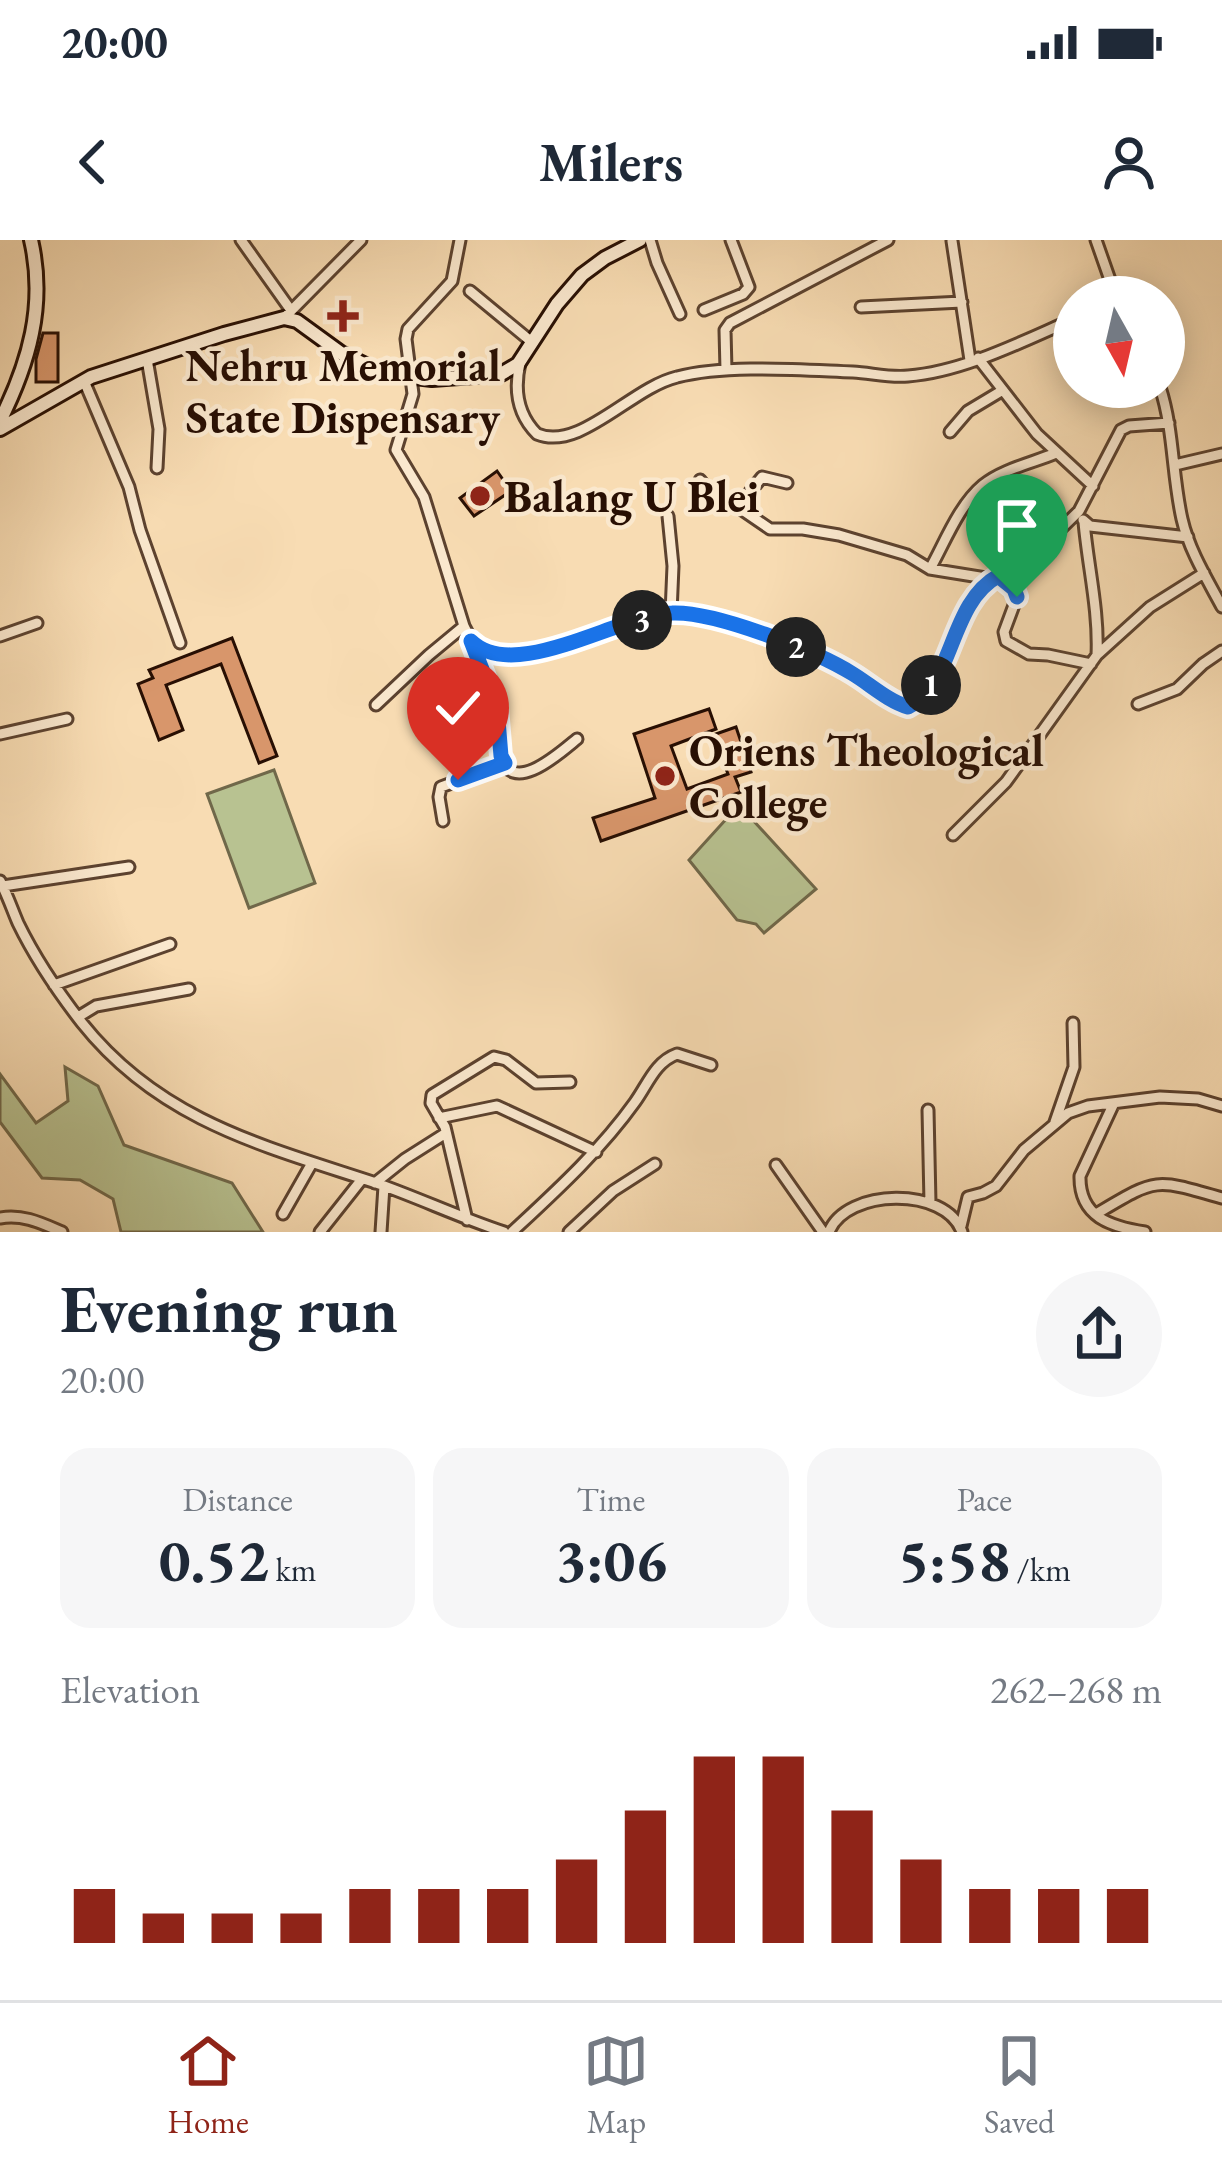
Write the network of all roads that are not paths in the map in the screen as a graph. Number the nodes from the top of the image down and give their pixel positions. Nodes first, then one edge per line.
1 (31, 240) edge
2 (241, 240) edge
3 (361, 240) edge
4 (460, 240) edge
5 (640, 240) edge
6 (650, 240) edge
7 (731, 240) edge
8 (888, 240) edge
9 (1096, 240) edge
10 (952, 242) edge
11 (1109, 276) edge
12 (470, 291) dead end
13 (962, 302) junction
14 (861, 307) dead end
15 (704, 310) dead end
16 (287, 314) junction
17 (680, 314) dead end
18 (1053, 327) edge
19 (533, 343) junction
20 (147, 358) junction
21 (974, 359) junction
22 (520, 361) junction
23 (726, 370) junction
24 (412, 378) junction
25 (84, 380) junction
26 (1003, 390) junction
27 (1165, 408) edge
28 (1169, 423) junction
29 (0, 425) edge
30 (950, 432) dead end
31 (1056, 453) junction
32 (1222, 454) edge
33 (1175, 465) junction
34 (157, 468) dead end
35 (700, 480) dead end
36 (787, 483) dead end
37 (1093, 486) junction
38 (738, 507) junction
39 (668, 516) dead end
40 (1081, 517) junction
41 (1188, 537) junction
42 (930, 568) junction
43 (1204, 573) junction
44 (995, 577) junction
45 (1222, 607) edge
46 (671, 613) junction
47 (38, 623) dead end
48 (464, 626) junction
49 (0, 636) edge
50 (471, 641) junction
51 (180, 643) dead end
52 (1222, 651) edge
53 (1094, 659) junction
54 (1138, 704) dead end
55 (376, 705) dead end
56 (67, 719) dead end
57 (0, 734) edge
58 (577, 739) dead end
59 (505, 763) junction
60 (443, 821) dead end
61 (952, 835) dead end
62 (129, 867) dead end
63 (2, 884) edge
64 (170, 944) dead end
65 (54, 985) junction
66 (189, 989) dead end
67 (78, 1017) junction
68 (1073, 1023) dead end
69 (711, 1065) dead end
70 (570, 1082) dead end
71 (1114, 1103) junction
72 (1222, 1106) edge
73 (928, 1110) dead end
74 (439, 1118) junction
75 (1054, 1123) junction
76 (446, 1132) junction
77 (596, 1152) junction
78 (312, 1163) junction
79 (655, 1164) dead end
80 (776, 1165) dead end
81 (362, 1179) junction
82 (380, 1185) junction
83 (1222, 1198) edge
84 (930, 1203) junction
85 (283, 1214) dead end
86 (1096, 1214) junction
87 (0, 1218) edge
88 (467, 1220) junction
89 (962, 1229) edge
90 (62, 1232) edge
91 (320, 1232) edge
92 (381, 1232) edge
93 (508, 1232) edge
94 (568, 1232) edge
95 (826, 1232) edge
96 (1145, 1232) edge

1 - 29 street
2 - 16 street
3 - 16 street
4 - 24 street
5 - 19 street
6 - 17 street
7 - 15 street
8 - 23 street
9 - 11 street
10 - 13 street
12 - 19 street
13 - 14 street
13 - 21 street
16 - 20 street
16 - 24 street
18 - 21 street
19 - 22 street
20 - 25 street
20 - 34 street
21 - 23 street
21 - 26 street
22 - 23 street
22 - 24 street
24 - 48 street
25 - 29 street
25 - 51 street
26 - 30 street
26 - 31 street
27 - 28 street
28 - 33 street
28 - 37 street
31 - 37 street
31 - 42 street
32 - 33 street
33 - 41 street
35 - 38 street
36 - 38 street
37 - 40 street
38 - 42 street
39 - 46 street
40 - 41 street
40 - 44 street
40 - 53 street
41 - 43 street
42 - 44 street
43 - 45 street
43 - 53 street
44 - 46 street
44 - 53 street
46 - 50 street
47 - 49 street
48 - 50 street
48 - 55 street
50 - 59 street
52 - 54 street
53 - 61 street
56 - 57 street
58 - 59 street
59 - 60 street
62 - 63 street
63 - 65 street
64 - 65 street
65 - 67 street
66 - 67 street
67 - 78 street
68 - 75 street
69 - 77 street
70 - 74 street
71 - 72 street
71 - 75 street
71 - 86 street
73 - 84 street
74 - 76 street
74 - 77 street
75 - 89 street
76 - 82 street
76 - 88 street
77 - 93 street
78 - 81 street
78 - 85 street
79 - 94 street
80 - 95 street
81 - 82 street
81 - 91 street
82 - 88 street
82 - 92 street
83 - 86 street
84 - 89 street
84 - 95 street
86 - 96 street
87 - 90 street
88 - 93 street

